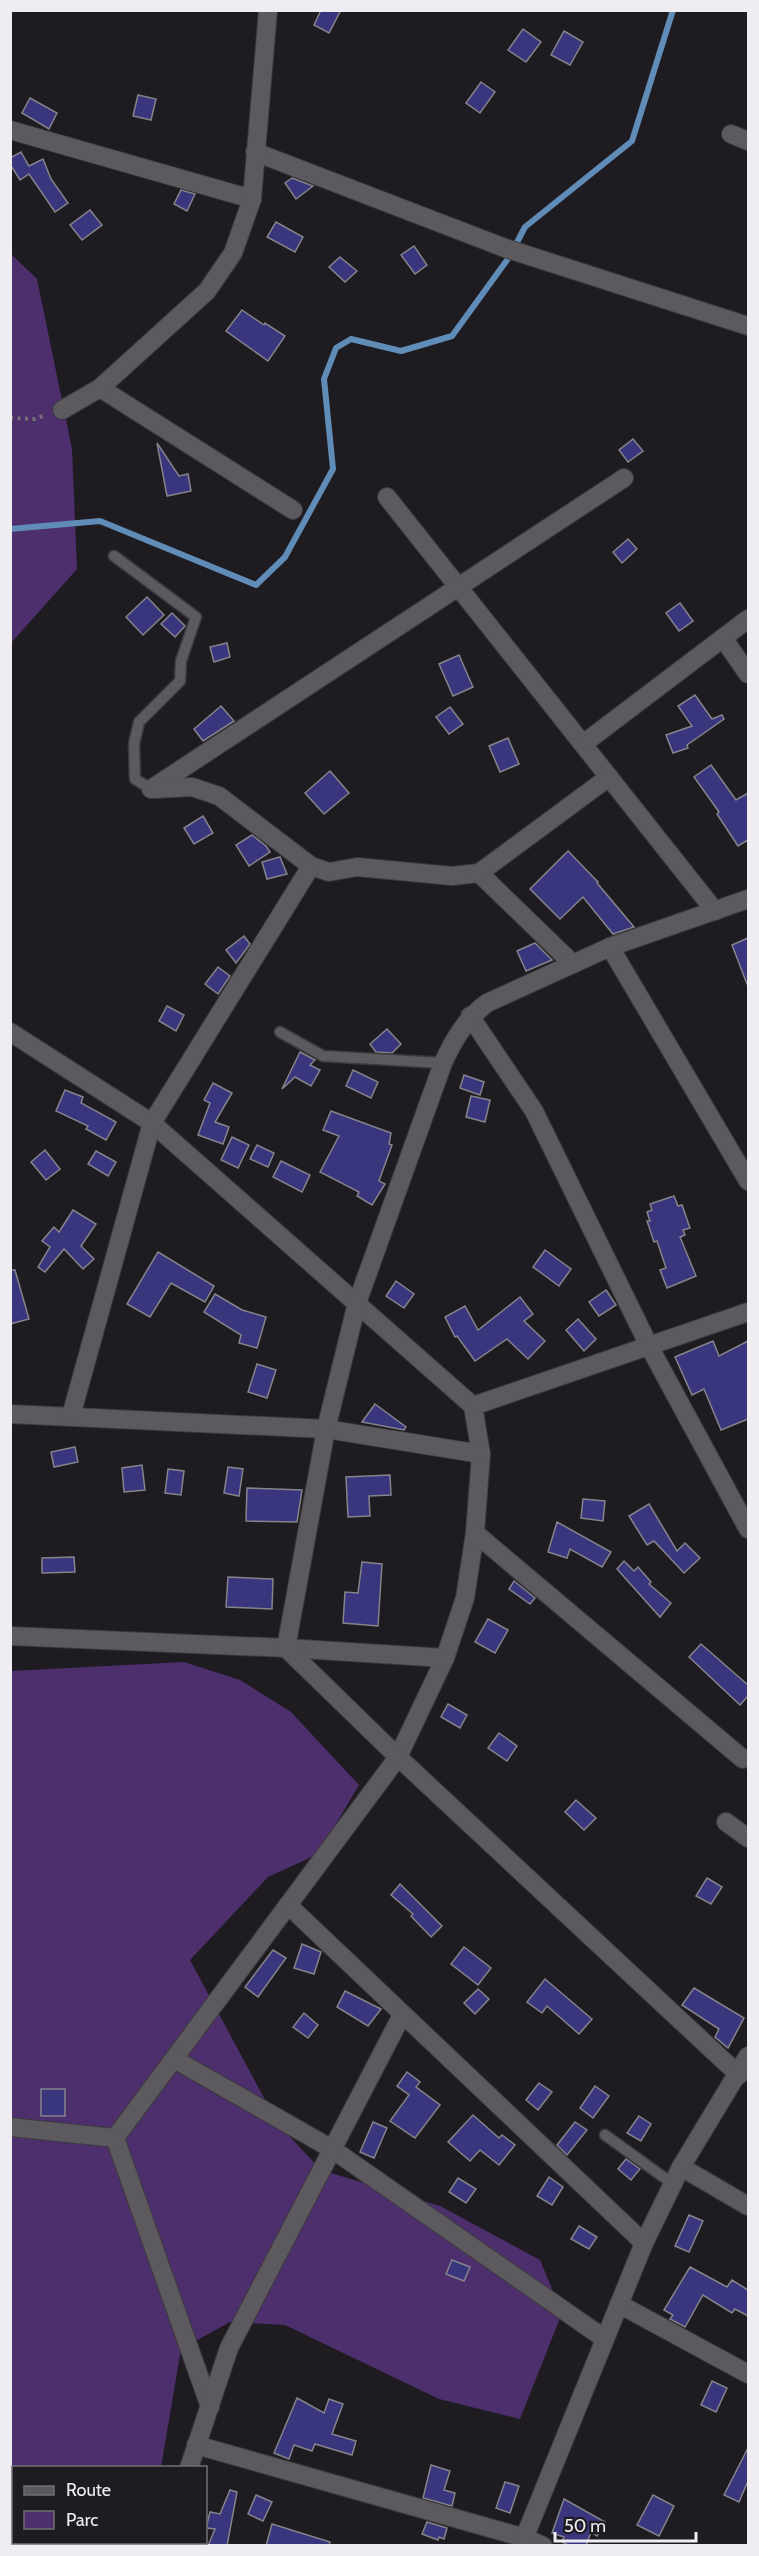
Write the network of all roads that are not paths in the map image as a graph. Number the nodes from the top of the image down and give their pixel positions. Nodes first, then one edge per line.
1 (267, 10) edge
2 (10, 130) edge
3 (731, 134) dead end
4 (748, 141) edge
5 (255, 152) junction
6 (252, 199) junction
7 (748, 326) edge
8 (100, 388) junction
9 (62, 410) road end
10 (624, 477) dead end
11 (387, 497) dead end
12 (293, 510) dead end
13 (114, 556) dead end
14 (458, 587) junction
15 (748, 619) edge
16 (723, 638) junction
17 (748, 674) edge
18 (583, 744) junction
19 (609, 777) junction
20 (151, 789) junction
21 (311, 866) junction
22 (479, 873) junction
23 (748, 898) edge
24 (716, 911) junction
25 (610, 947) junction
26 (573, 964) junction
27 (470, 1016) junction
28 (10, 1032) edge
29 (280, 1032) dead end
30 (443, 1063) junction
31 (152, 1123) junction
32 (748, 1180) edge
33 (357, 1303) junction
34 (748, 1312) edge
35 (650, 1348) junction
36 (473, 1406) junction
37 (10, 1414) edge
38 (71, 1416) junction
39 (326, 1429) junction
40 (481, 1454) junction
41 (748, 1529) edge
42 (475, 1533) junction
43 (10, 1636) edge
44 (286, 1648) junction
45 (445, 1658) junction
46 (398, 1757) junction
47 (743, 1759) dead end
48 (726, 1822) dead end
49 (748, 1838) edge
50 (288, 1905) junction
51 (402, 2015) junction
52 (748, 2056) edge
53 (174, 2059) junction
54 (739, 2075) junction
55 (10, 2127) edge
56 (605, 2135) dead end
57 (115, 2138) junction
58 (332, 2149) junction
59 (681, 2168) junction
60 (673, 2184) junction
61 (748, 2206) edge
62 (644, 2243) junction
63 (620, 2304) junction
64 (605, 2339) junction
65 (748, 2374) edge
66 (210, 2407) junction
67 (196, 2445) junction
68 (190, 2466) edge
69 (523, 2542) edge
70 (543, 2546) edge

1 - 5 street
2 - 6 street
3 - 4 street
5 - 6 street
5 - 7 street
6 - 8 street
8 - 9 street
8 - 12 street
10 - 14 street
11 - 14 street
13 - 20 lane
14 - 18 street
14 - 20 street
15 - 16 street
16 - 17 street
16 - 18 street
18 - 19 street
19 - 22 street
19 - 24 street
20 - 21 street
21 - 22 street
21 - 31 street
22 - 26 street
23 - 24 street
24 - 25 street
25 - 26 street
25 - 32 street
26 - 27 street
27 - 30 street
27 - 35 street
28 - 31 street
29 - 30 lane
30 - 33 street
31 - 33 street
31 - 38 street
33 - 36 street
33 - 39 street
34 - 35 street
35 - 36 street
35 - 41 street
36 - 40 street
37 - 38 street
38 - 39 street
39 - 40 street
39 - 44 street
40 - 42 street
42 - 45 street
42 - 47 street
43 - 44 street
44 - 45 street
44 - 46 street
45 - 46 street
46 - 50 street
46 - 54 street
48 - 49 street
50 - 51 street
50 - 53 street
51 - 58 street
51 - 62 street
52 - 54 street
53 - 57 street
53 - 58 street
54 - 59 street
55 - 57 street
56 - 60 lane
57 - 66 street
58 - 64 street
58 - 66 street
59 - 60 street
59 - 61 street
60 - 62 street
62 - 63 street
63 - 64 street
63 - 65 street
64 - 69 street
66 - 67 street
67 - 68 street
67 - 69 street
69 - 70 street

